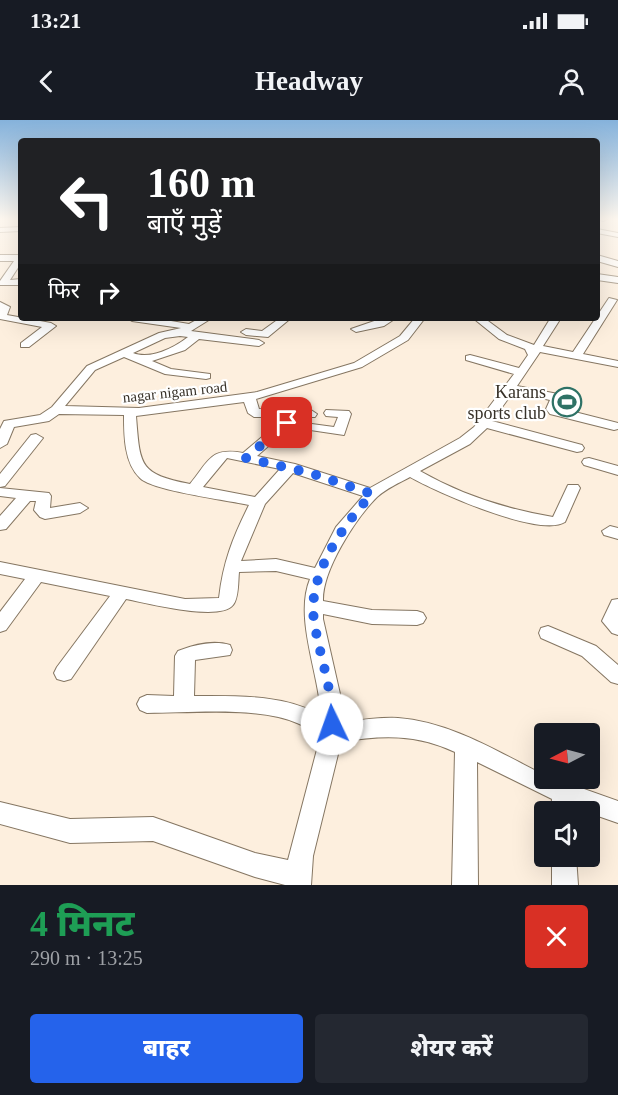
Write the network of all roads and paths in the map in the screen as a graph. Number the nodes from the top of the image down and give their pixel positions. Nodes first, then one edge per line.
1 (0, 258) edge
2 (18, 258) edge
3 (600, 259) edge
4 (18, 261) edge
5 (618, 264) edge
6 (600, 278) edge
7 (618, 280) edge
8 (18, 282) edge
9 (2, 283) edge
10 (612, 300) dead end
11 (0, 305) edge
12 (600, 319) edge
13 (18, 320) edge
14 (25, 321) edge
15 (146, 321) edge
16 (282, 321) edge
17 (386, 321) edge
18 (418, 321) edge
19 (482, 321) edge
20 (554, 321) dead end
21 (598, 321) edge
22 (191, 327) edge
23 (177, 328) junction
24 (356, 328) dead end
25 (236, 329) dead end
26 (259, 344) dead end
27 (25, 345) dead end
28 (533, 347) junction
29 (123, 353) junction
30 (576, 356) junction
31 (470, 358) dead end
32 (140, 361) junction
33 (615, 371) edge
34 (521, 372) junction
35 (206, 376) dead end
36 (508, 388) junction
37 (249, 397) junction
38 (56, 410) junction
39 (130, 413) junction
40 (330, 413) dead end
41 (310, 414) dead end
42 (485, 423) junction
43 (614, 426) dead end
44 (36, 438) dead end
45 (0, 444) edge
46 (576, 448) dead end
47 (246, 458) junction
48 (590, 462) dead end
49 (290, 467) junction
50 (410, 471) junction
51 (618, 471) edge
52 (0, 483) edge
53 (573, 488) dead end
54 (193, 489) junction
55 (0, 492) edge
56 (372, 494) junction
57 (23, 496) junction
58 (258, 502) junction
59 (80, 508) dead end
60 (0, 525) edge
61 (231, 567) junction
62 (0, 568) edge
63 (37, 575) junction
64 (320, 575) junction
65 (122, 592) junction
66 (313, 605) junction
67 (618, 605) edge
68 (417, 618) dead end
69 (0, 625) edge
70 (618, 628) edge
71 (548, 633) dead end
72 (223, 650) dead end
73 (64, 673) dead end
74 (618, 676) edge
75 (147, 704) dead end
76 (184, 705) junction
77 (332, 734) junction
78 (466, 747) junction
79 (561, 801) edge
80 (600, 809) edge
81 (618, 812) edge
82 (0, 813) edge
83 (564, 867) edge
84 (298, 880) edge
85 (465, 885) edge
86 (565, 885) edge

1 - 2 street
3 - 5 street
4 - 9 street
6 - 7 street
8 - 9 street
10 - 12 street
11 - 13 street
14 - 27 street
15 - 23 street
16 - 25 street
17 - 24 street
18 - 37 street, nagar nigam road
19 - 28 street
20 - 28 street
21 - 30 street
22 - 23 street
22 - 26 street
22 - 32 street
23 - 29 street
28 - 30 street
28 - 34 street
29 - 32 street
29 - 38 street
30 - 33 street
31 - 34 street
32 - 35 street
34 - 36 street
36 - 42 street
36 - 43 street
37 - 39 street, nagar nigam road
37 - 41 street
38 - 39 street, nagar nigam road
38 - 45 street
39 - 54 street
40 - 47 street
42 - 46 street
42 - 50 street
44 - 52 street
47 - 49 street
47 - 54 street
48 - 51 street
49 - 56 street
49 - 58 street
50 - 53 street
50 - 56 street
54 - 58 street
55 - 57 street
56 - 64 street
57 - 59 street
57 - 60 street
58 - 61 street
61 - 64 street
61 - 65 street
62 - 63 street
63 - 65 street
63 - 69 street
64 - 66 street
65 - 73 street
66 - 68 street
66 - 77 street
67 - 70 street
71 - 74 street
72 - 76 street
75 - 76 street
76 - 77 street
77 - 78 street
77 - 84 street
78 - 79 street
78 - 85 street
80 - 81 street
82 - 84 street
83 - 86 street

